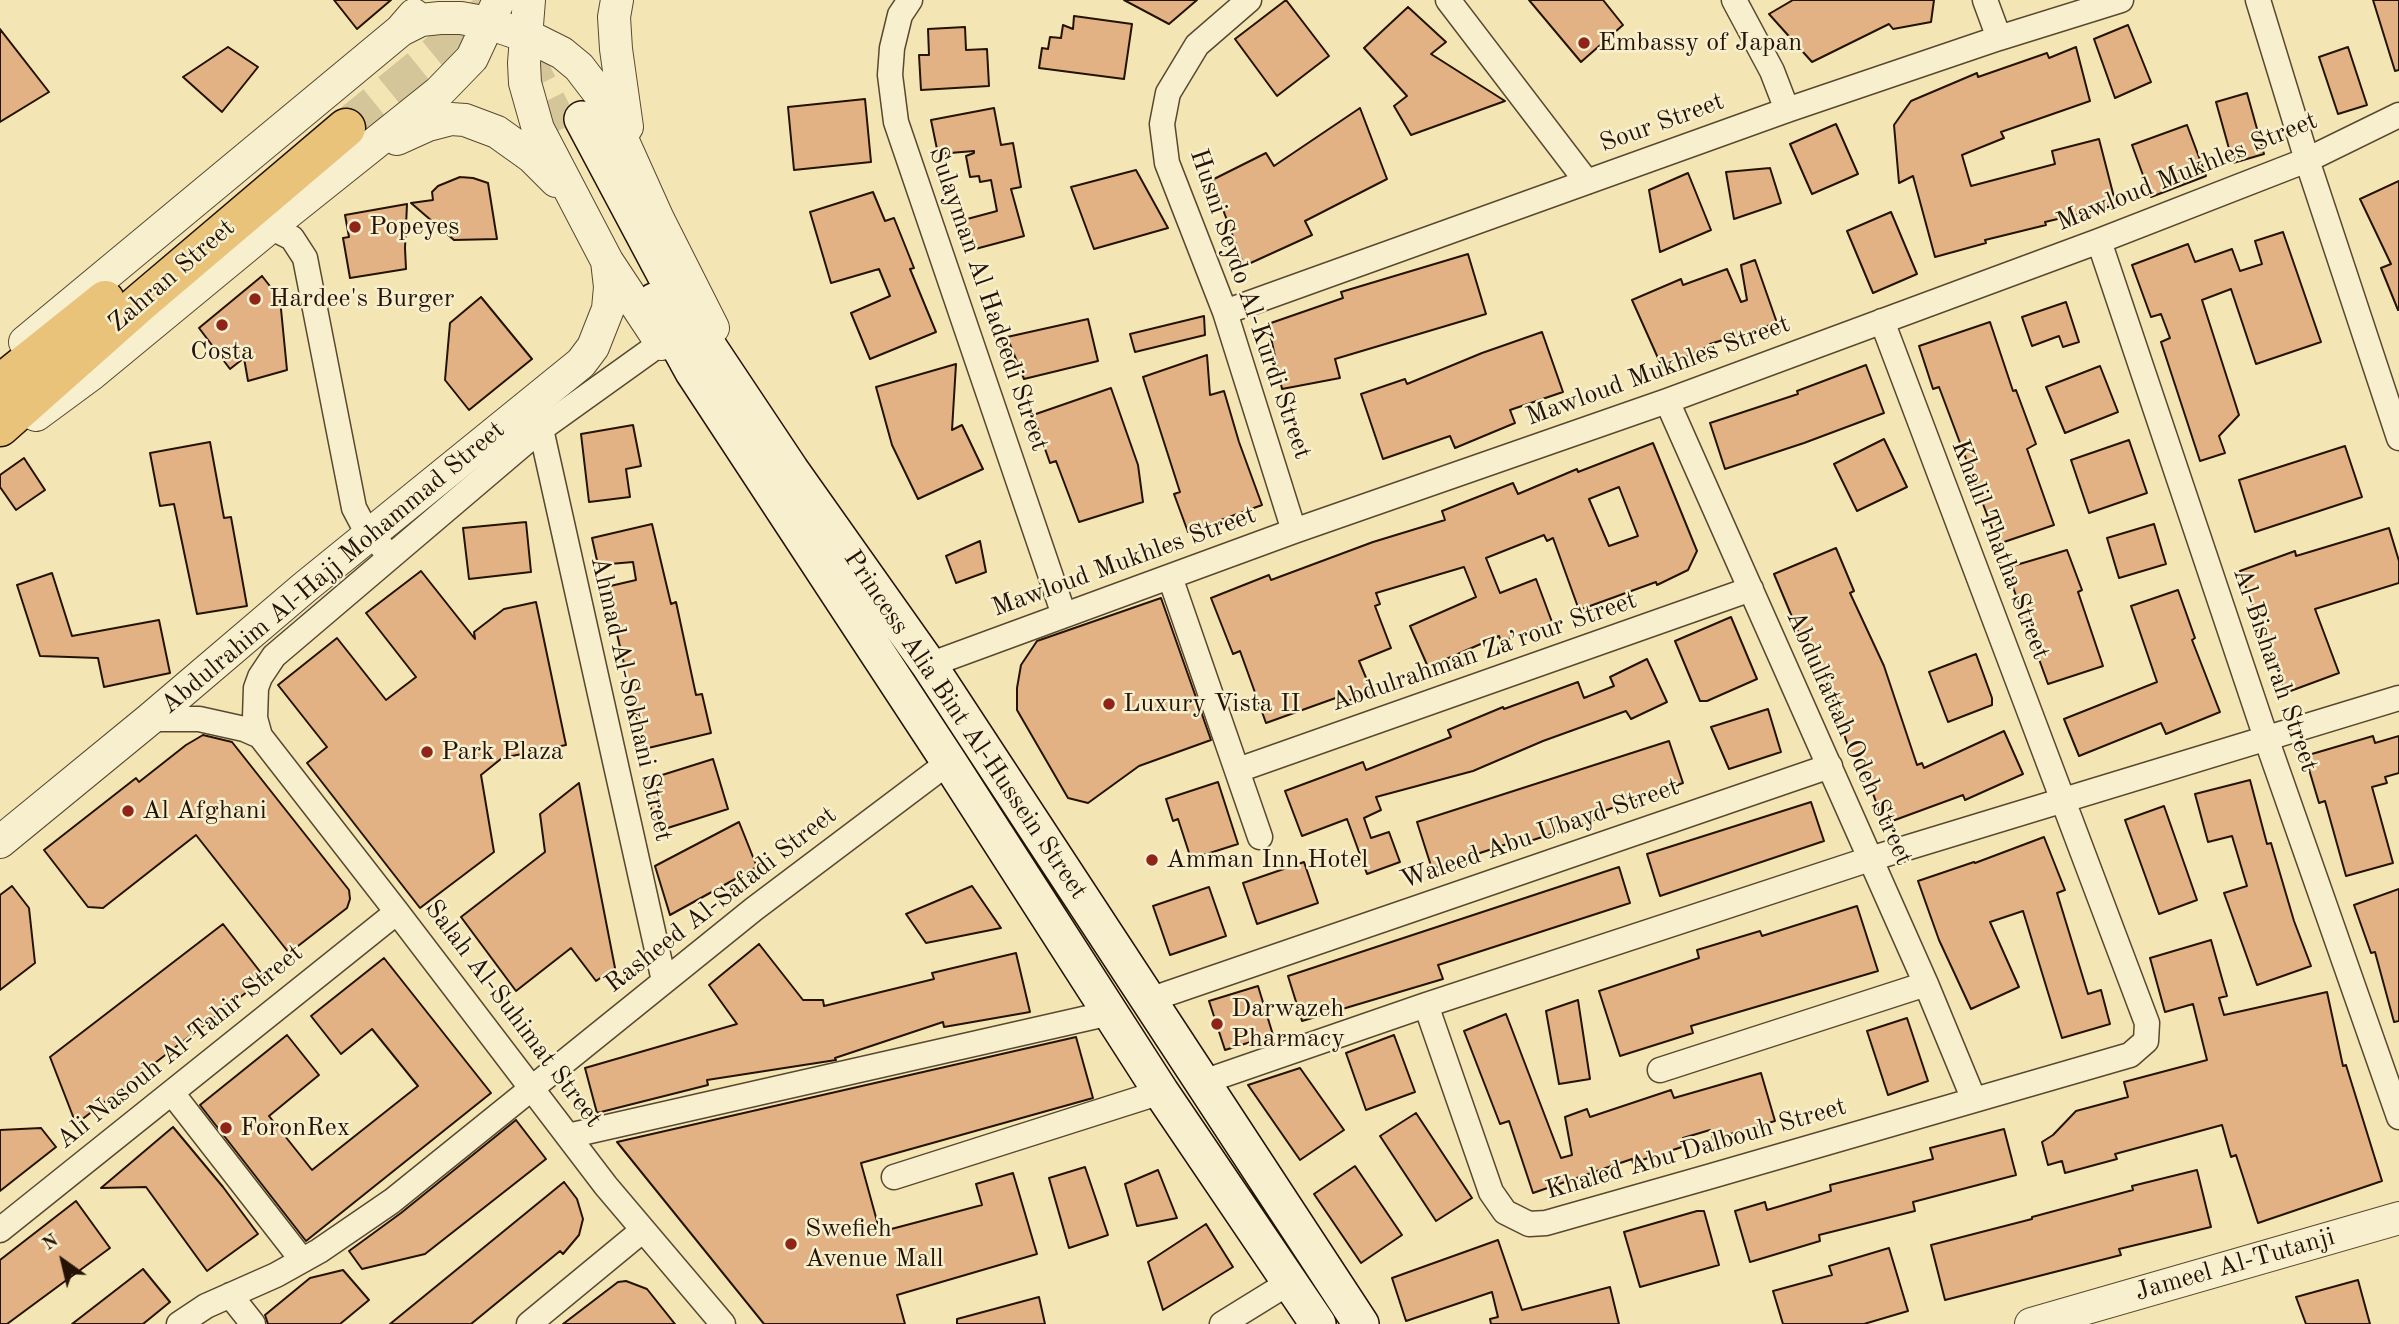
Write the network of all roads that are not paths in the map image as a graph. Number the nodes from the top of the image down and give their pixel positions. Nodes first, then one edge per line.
1 (425, 0) edge
2 (529, 0) edge
3 (617, 0) edge
4 (909, 0) edge
5 (1249, 0) edge
6 (1448, 0) edge
7 (1734, 0) edge
8 (1985, 0) edge
9 (2121, 0) edge
10 (2258, 0) edge
11 (494, 11) edge
12 (401, 30) junction
13 (525, 36) junction
14 (1999, 38) junction
15 (1787, 110) junction
16 (2399, 115) edge
17 (572, 124) tunnel mouth
18 (348, 131) junction
19 (628, 149) junction
20 (2306, 160) junction
21 (1587, 182) junction
22 (575, 200) junction
23 (270, 227) junction
24 (2099, 240) junction
25 (607, 261) junction
26 (1225, 312) junction
27 (1882, 321) junction
28 (661, 343) junction
29 (0, 363) edge
30 (0, 384) edge
31 (1667, 401) junction
32 (0, 427) edge
33 (541, 429) junction
34 (0, 438) edge
35 (2399, 438) edge
36 (780, 480) junction
37 (1294, 531) junction
38 (381, 546) junction
39 (1170, 577) junction
40 (1751, 589) junction
41 (1064, 615) junction
42 (929, 665) junction
43 (2399, 698) edge
44 (150, 719) junction
45 (260, 736) junction
46 (2266, 738) junction
47 (949, 762) junction
48 (1830, 766) junction
49 (1238, 770) junction
50 (2063, 800) junction
51 (1260, 837) dead end
52 (0, 842) edge
53 (1870, 859) junction
54 (397, 912) junction
55 (664, 981) junction
56 (1926, 984) junction
57 (1149, 1000) junction
58 (1426, 1005) junction
59 (1110, 1013) junction
60 (1660, 1070) dead end
61 (1203, 1082) junction
62 (532, 1088) junction
63 (1161, 1092) junction
64 (172, 1093) junction
65 (1974, 1100) junction
66 (2399, 1117) edge
67 (568, 1136) junction
68 (894, 1177) dead end
69 (2399, 1219) edge
70 (0, 1230) edge
71 (643, 1230) junction
72 (302, 1260) junction
73 (1290, 1282) junction
74 (230, 1295) junction
75 (179, 1324) edge
76 (253, 1324) edge
77 (529, 1324) edge
78 (723, 1324) edge
79 (1222, 1324) edge
80 (1318, 1324) edge
81 (1361, 1324) edge
82 (2031, 1324) edge

1 - 12 street
2 - 13 street
3 - 19 street
4 - 41 street, Sulayman Al Hadeedi Street
5 - 26 street, Husni Seydo Al-Kurdi Street
6 - 21 street
7 - 15 street
8 - 14 street
9 - 14 street, Sour Street
10 - 20 street
11 - 12 street
11 - 13 street
11 - 18 street
12 - 29 street
13 - 19 street
13 - 22 street
14 - 15 street, Sour Street
15 - 21 street, Sour Street
16 - 20 street, Mawloud Mukhles Street
17 - 36 main road, Princess Alia Bint Al-Hussein Street
18 - 22 street
18 - 23 street
18 - 30 main road, Zahran Street
18 - 32 main road, Zahran Street
19 - 36 street
20 - 24 street, Mawloud Mukhles Street
20 - 35 street
21 - 26 street, Sour Street
22 - 25 street
23 - 34 street
23 - 38 street
24 - 27 street, Mawloud Mukhles Street
24 - 46 street, Al-Bisharah Street
25 - 28 street
25 - 38 street, Abdulrahim Al-Hajj Mohammad Street
26 - 37 street, Husni Seydo Al-Kurdi Street
27 - 31 street, Mawloud Mukhles Street
27 - 50 street, Khalil Thatha Street
28 - 33 street
28 - 36 street
31 - 37 street, Mawloud Mukhles Street
31 - 40 street, Abdulfattah Odeh Street
33 - 38 street
33 - 55 street, Ahmad Al-Sokhani Street
36 - 42 main road, Princess Alia Bint Al-Hussein Street
36 - 47 main road, Princess Alia Bint Al-Hussein Street
37 - 39 street, Mawloud Mukhles Street
38 - 44 street, Abdulrahim Al-Hajj Mohammad Street
38 - 45 street
39 - 41 street, Mawloud Mukhles Street
39 - 49 street
40 - 48 street, Abdulfattah Odeh Street
40 - 49 street, Abdulrahman Za’rour Street
41 - 42 street, Mawloud Mukhles Street
42 - 57 main road, Princess Alia Bint Al-Hussein Street
43 - 46 street
44 - 45 street
44 - 52 street, Abdulrahim Al-Hajj Mohammad Street
45 - 54 street, Salah Al-Suhimat Street
46 - 50 street
46 - 66 street, Al-Bisharah Street
47 - 55 street, Rasheed Al-Safadi Street
47 - 59 main road, Princess Alia Bint Al-Hussein Street
48 - 53 street, Abdulfattah Odeh Street
48 - 57 street, Waleed Abu Ubayd Street
49 - 51 street
50 - 53 street
50 - 65 street, Khaled Abu Dalbouh Street
53 - 56 street, Abdulfattah Odeh Street
53 - 58 street
54 - 62 street, Salah Al-Suhimat Street
54 - 64 street, Ali Nasouh Al-Tahir Street
55 - 62 street, Rasheed Al-Safadi Street
56 - 60 street
56 - 65 street, Abdulfattah Odeh Street
57 - 61 main road, Princess Alia Bint Al-Hussein Street
58 - 61 street
58 - 65 street, Khaled Abu Dalbouh Street
59 - 63 main road, Princess Alia Bint Al-Hussein Street
59 - 67 street
61 - 81 main road, Princess Alia Bint Al-Hussein Street
62 - 67 street, Salah Al-Suhimat Street
62 - 72 street, Rasheed Al-Safadi Street
63 - 68 street
63 - 73 main road, Princess Alia Bint Al-Hussein Street
64 - 70 street, Ali Nasouh Al-Tahir Street
64 - 72 street
67 - 71 street, Salah Al-Suhimat Street
69 - 82 street, Jameel Al-Tutanji
71 - 77 street
71 - 78 street, Salah Al-Suhimat Street
72 - 74 street, Rasheed Al-Safadi Street
73 - 79 street
73 - 80 main road, Princess Alia Bint Al-Hussein Street
74 - 75 street, Rasheed Al-Safadi Street
74 - 76 street

